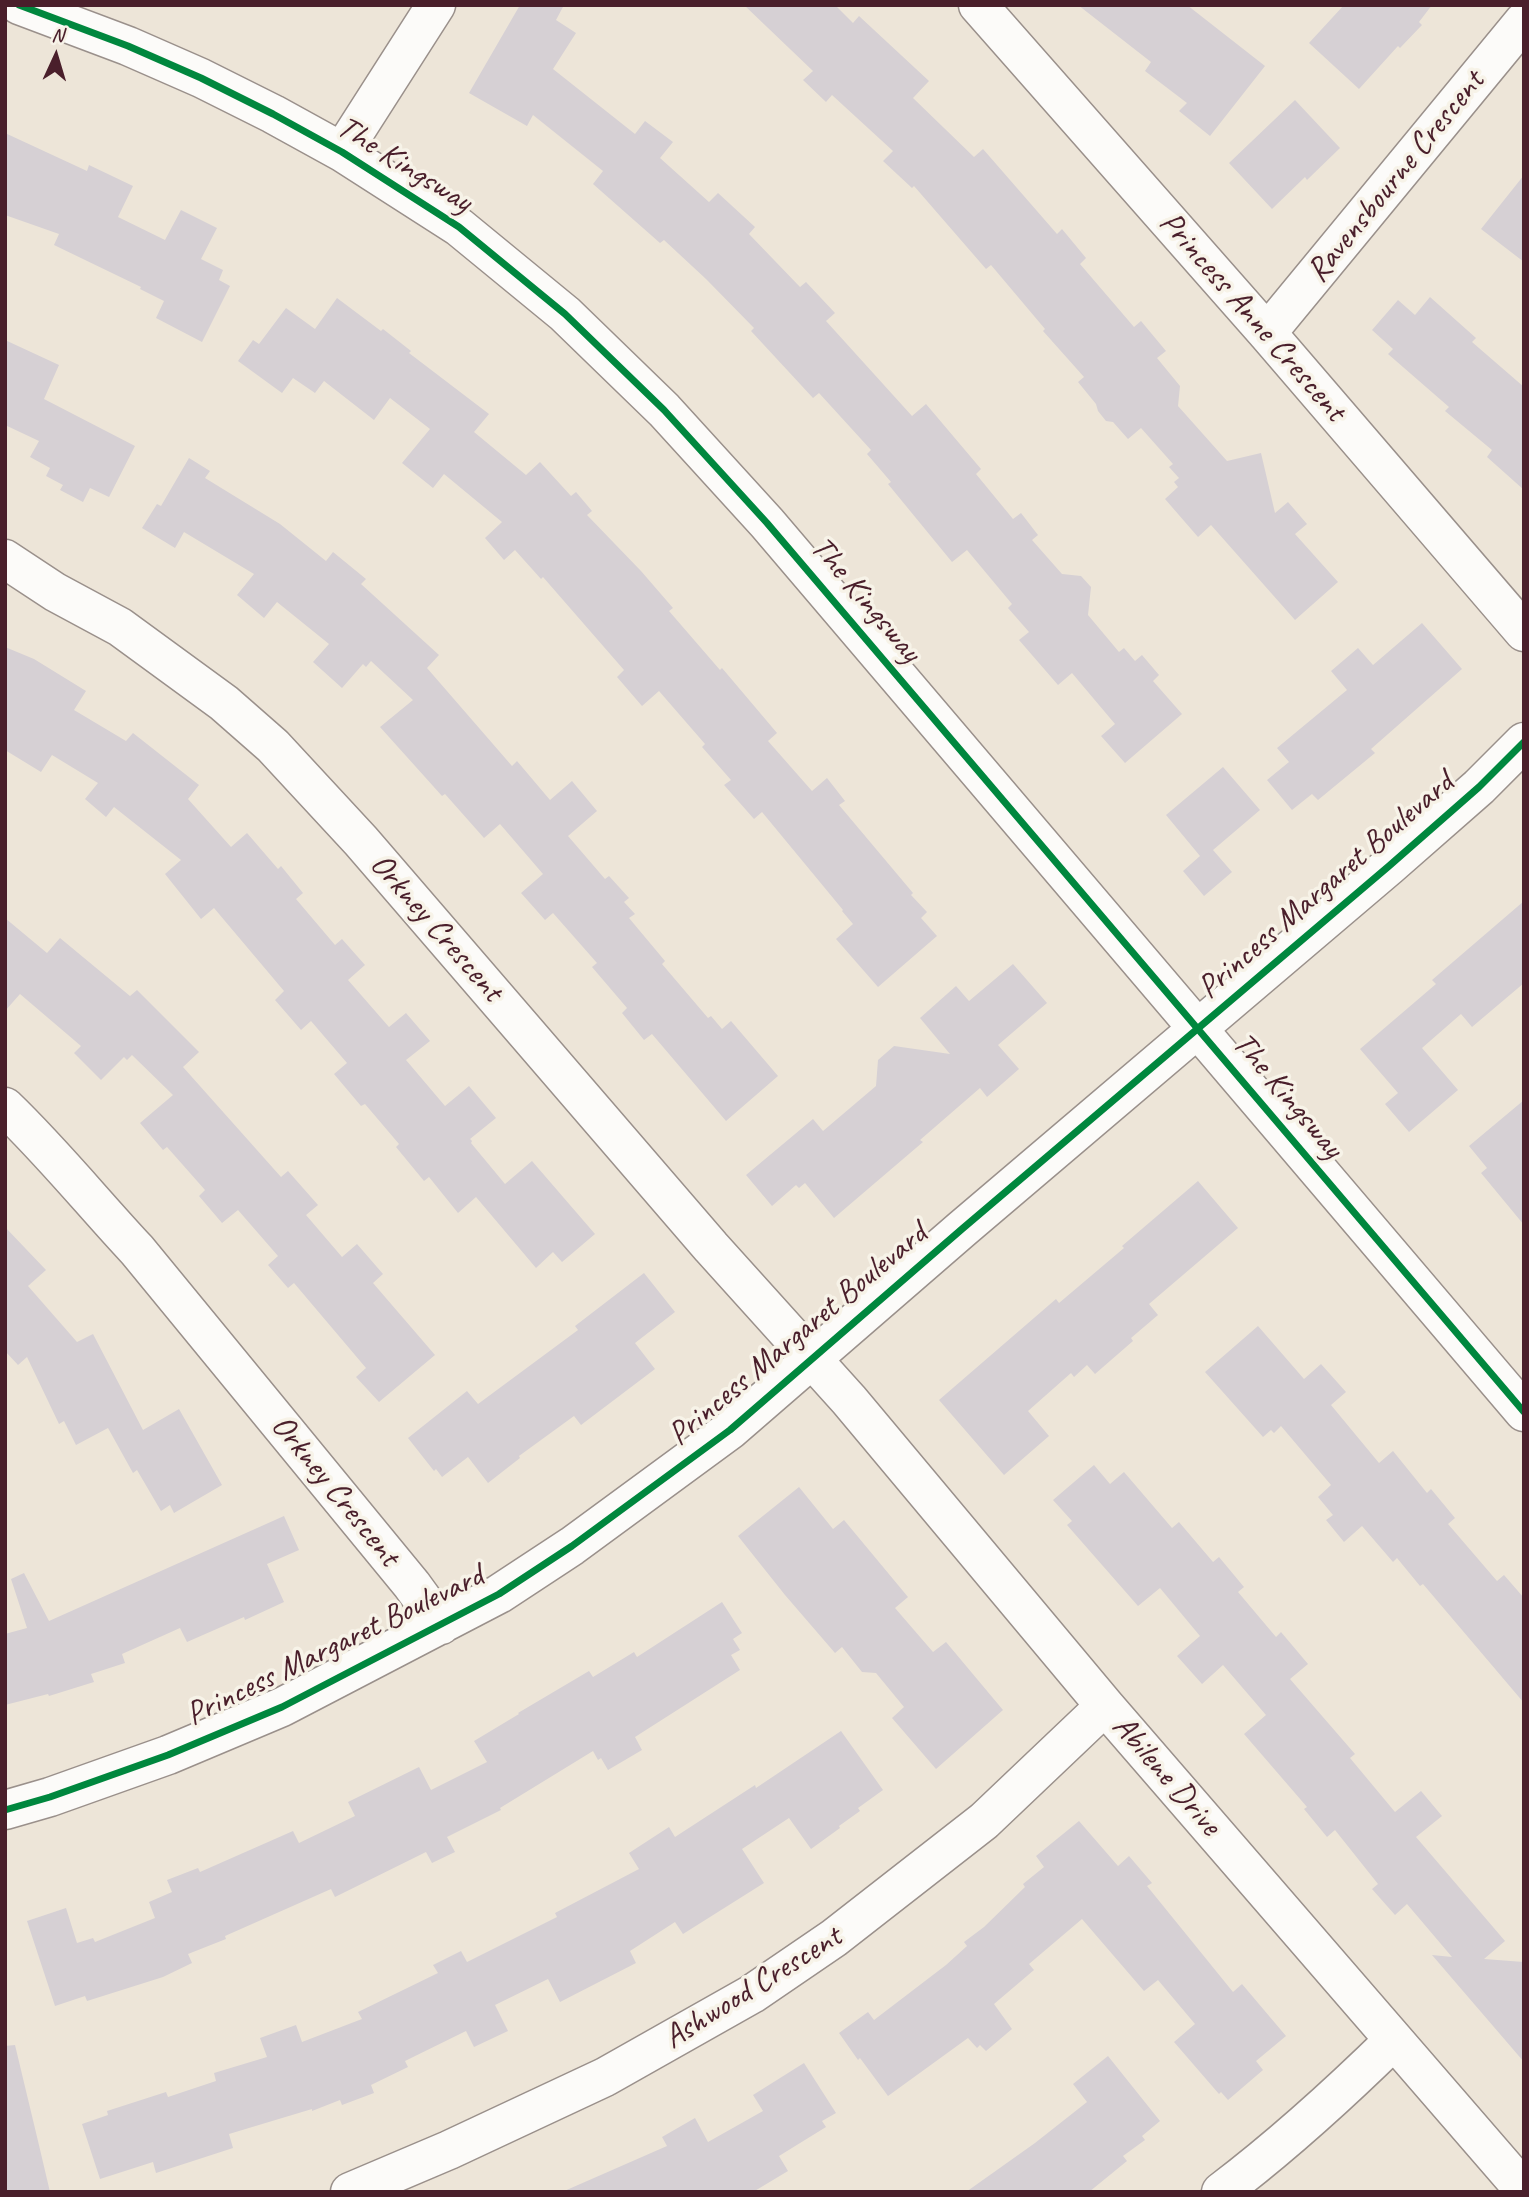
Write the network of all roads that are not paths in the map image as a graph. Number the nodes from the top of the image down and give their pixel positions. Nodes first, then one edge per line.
1 (19, 5) edge
2 (436, 5) edge
3 (978, 5) edge
4 (1524, 21) edge
5 (342, 152) junction
6 (1267, 333) junction
7 (5, 559) edge
8 (1524, 632) edge
9 (1524, 742) edge
10 (1198, 1028) junction
11 (5, 1107) edge
12 (812, 1358) junction
13 (1524, 1412) edge
14 (441, 1625) junction
15 (1105, 1706) junction
16 (5, 1810) edge
17 (1394, 2040) junction
18 (1524, 2190) edge
19 (350, 2192) edge
20 (1221, 2192) edge

1 - 5 street, The Kingsway
2 - 5 street
3 - 6 street, Princess Anne Crescent
4 - 6 street, Ravensbourne Crescent
5 - 10 street, The Kingsway
6 - 8 street, Princess Anne Crescent
7 - 12 street, Orkney Crescent
9 - 10 street, Princess Margaret Boulevard
10 - 12 street, Princess Margaret Boulevard
10 - 13 street, The Kingsway
11 - 14 street, Orkney Crescent
12 - 14 street, Princess Margaret Boulevard
12 - 15 street, Abilene Drive
14 - 16 street, Princess Margaret Boulevard
15 - 17 street, Abilene Drive
15 - 19 street, Ashwood Crescent
17 - 18 street, Abilene Drive
17 - 20 street

